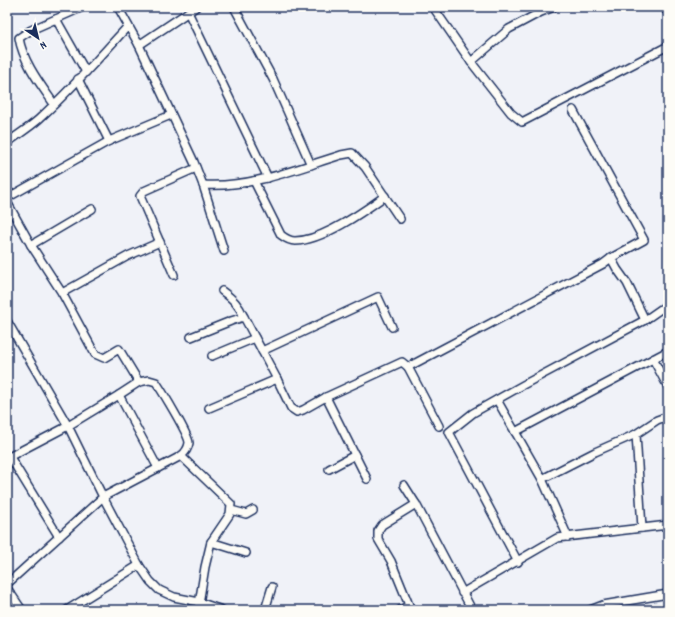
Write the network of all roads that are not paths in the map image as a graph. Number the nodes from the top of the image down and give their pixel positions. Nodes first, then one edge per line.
1 (83, 7) edge
2 (118, 7) edge
3 (196, 7) edge
4 (234, 7) edge
5 (433, 7) edge
6 (554, 7) edge
7 (664, 7) edge
8 (188, 12) junction
9 (668, 13) edge
10 (56, 19) junction
11 (128, 26) junction
12 (139, 45) junction
13 (668, 46) edge
14 (471, 62) junction
15 (86, 72) junction
16 (78, 79) junction
17 (54, 104) junction
18 (573, 110) dead end
19 (171, 115) junction
20 (109, 141) junction
21 (7, 143) edge
22 (311, 165) junction
23 (196, 168) junction
24 (268, 178) junction
25 (254, 181) junction
26 (203, 185) junction
27 (385, 196) junction
28 (7, 198) edge
29 (7, 202) edge
30 (92, 209) dead end
31 (400, 219) dead end
32 (160, 242) junction
33 (31, 245) junction
34 (224, 251) dead end
35 (612, 258) junction
36 (174, 276) dead end
37 (222, 291) dead end
38 (62, 293) junction
39 (668, 304) edge
40 (244, 317) junction
41 (645, 320) junction
42 (7, 321) edge
43 (392, 327) dead end
44 (191, 337) dead end
45 (255, 338) junction
46 (262, 351) junction
47 (668, 351) edge
48 (212, 356) dead end
49 (652, 359) junction
50 (408, 367) junction
51 (277, 379) junction
52 (139, 382) junction
53 (668, 387) edge
54 (119, 395) junction
55 (326, 397) junction
56 (497, 400) junction
57 (209, 408) dead end
58 (668, 416) edge
59 (68, 426) junction
60 (439, 426) dead end
61 (515, 432) junction
62 (636, 434) junction
63 (355, 455) junction
64 (181, 456) junction
65 (8, 457) edge
66 (158, 468) junction
67 (329, 469) dead end
68 (367, 479) dead end
69 (542, 479) junction
70 (404, 485) dead end
71 (103, 496) junction
72 (416, 504) junction
73 (231, 510) junction
74 (253, 510) dead end
75 (668, 525) edge
76 (642, 528) junction
77 (59, 537) junction
78 (568, 537) junction
79 (211, 542) junction
80 (246, 553) dead end
81 (518, 562) junction
82 (139, 565) junction
83 (7, 584) edge
84 (272, 587) dead end
85 (7, 588) edge
86 (462, 593) junction
87 (668, 594) edge
88 (199, 602) junction
89 (410, 608) edge
90 (22, 610) edge
91 (67, 610) edge
92 (198, 610) edge
93 (222, 610) edge
94 (264, 610) edge
95 (400, 610) edge
96 (472, 610) edge
97 (590, 610) edge

1 - 10 street
2 - 11 street
3 - 8 street
4 - 22 street
5 - 14 street
6 - 14 street
7 - 9 street
8 - 12 street
8 - 24 street
10 - 15 street
10 - 17 street
11 - 12 street
11 - 15 street
12 - 19 street
13 - 14 street
15 - 16 street
16 - 17 street
16 - 20 street
17 - 21 street
18 - 35 street
19 - 20 street
19 - 23 street
20 - 28 street
22 - 24 street
22 - 27 street
23 - 26 street
23 - 32 street
24 - 25 street
25 - 26 street
25 - 27 street
26 - 34 street
27 - 31 street
29 - 33 street
30 - 33 street
32 - 36 street
32 - 38 street
33 - 38 street
35 - 41 street
35 - 50 street
37 - 40 street
38 - 52 street
39 - 41 street
40 - 44 street
40 - 45 street
41 - 56 street
42 - 59 street
43 - 46 street
45 - 46 street
45 - 48 street
46 - 51 street
47 - 49 street
49 - 53 street
49 - 61 street
50 - 55 street
50 - 60 street
51 - 55 street
51 - 57 street
52 - 54 street
52 - 64 street
54 - 59 street
54 - 66 street
55 - 63 street
56 - 61 street
56 - 81 street
58 - 62 street
59 - 65 street
59 - 71 street
61 - 69 street
62 - 69 street
62 - 76 street
63 - 67 street
63 - 68 street
64 - 66 street
64 - 73 street
65 - 77 street
66 - 71 street
69 - 78 street
70 - 72 street
71 - 77 street
71 - 82 street
72 - 86 street
72 - 89 street
73 - 74 street
73 - 79 street
75 - 76 street
76 - 78 street
77 - 83 street
78 - 81 street
79 - 80 street
79 - 88 street
81 - 86 street
82 - 88 street
82 - 91 street
84 - 94 street
85 - 90 street
86 - 96 street
87 - 97 street
88 - 92 street
88 - 93 street
89 - 95 street

